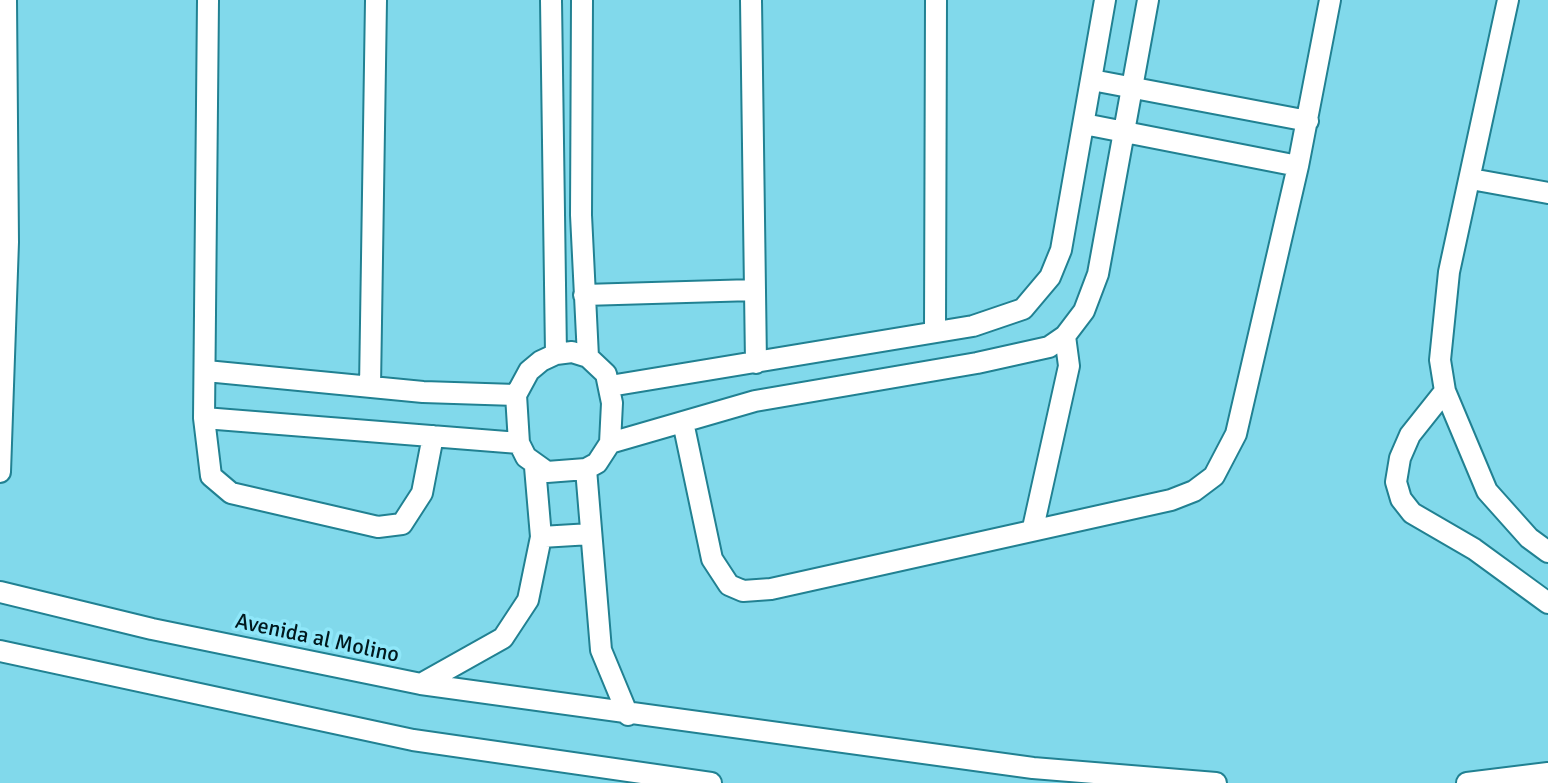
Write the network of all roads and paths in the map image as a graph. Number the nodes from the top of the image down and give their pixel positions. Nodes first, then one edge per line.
1 (6, 0) edge
2 (208, 0) edge
3 (376, 0) edge
4 (551, 0) edge
5 (582, 0) edge
6 (751, 0) edge
7 (936, 0) edge
8 (1105, 0) edge
9 (1148, 0) edge
10 (1330, 0) edge
11 (1508, 0) edge
12 (1092, 80) junction
13 (1132, 88) junction
14 (1308, 121) junction
15 (1084, 124) junction
16 (1124, 131) junction
17 (1298, 166) junction
18 (1471, 179) junction
19 (1548, 193) edge
20 (4, 241) edge
21 (754, 290) junction
22 (584, 295) junction
23 (973, 326) junction
24 (935, 330) junction
25 (1065, 336) junction
26 (556, 354) junction
27 (588, 357) junction
28 (756, 363) junction
29 (977, 363) junction
30 (206, 371) junction
31 (610, 386) junction
32 (370, 387) junction
33 (1445, 391) junction
34 (516, 395) junction
35 (204, 418) junction
36 (683, 422) junction
37 (433, 436) junction
38 (519, 443) junction
39 (610, 443) junction
40 (2, 447) edge
41 (535, 467) junction
42 (586, 469) junction
43 (0, 472) edge
44 (1033, 528) junction
45 (591, 534) junction
46 (541, 537) junction
47 (1548, 552) edge
48 (0, 592) edge
49 (1548, 603) edge
50 (0, 651) edge
51 (421, 684) junction
52 (628, 715) junction
53 (1548, 773) edge
54 (711, 783) edge
55 (1216, 783) edge
56 (1467, 783) edge

1 - 20 street
2 - 30 street
3 - 32 street
4 - 26 street
5 - 22 street
6 - 21 street
7 - 24 street
8 - 12 street
9 - 13 street
10 - 14 street
11 - 18 street
12 - 13 street
12 - 15 street
13 - 14 street
13 - 16 street
14 - 17 street
15 - 16 street
15 - 23 street
16 - 17 street
16 - 25 street
17 - 44 street
18 - 19 street
18 - 33 street
20 - 40 street
21 - 22 street
21 - 28 street
22 - 27 street
23 - 24 street
23 - 29 street
24 - 28 street
25 - 29 street
25 - 44 street
26 - 27 street
26 - 34 street
27 - 31 street
28 - 31 street
29 - 36 street
30 - 32 street
30 - 35 street
31 - 39 street
32 - 34 street
33 - 47 street
33 - 49 street
34 - 38 street
35 - 37 street
35 - 37 street
36 - 39 street
36 - 44 street
37 - 38 street
38 - 41 street
39 - 42 street
40 - 43 street
41 - 42 street
41 - 46 street
42 - 45 street
45 - 46 street
45 - 52 street
46 - 51 street
48 - 51 street, Avenida al Molino
50 - 54 street
51 - 52 street, Avenida al Molino
52 - 55 street, Avenida al Molino
53 - 56 street

